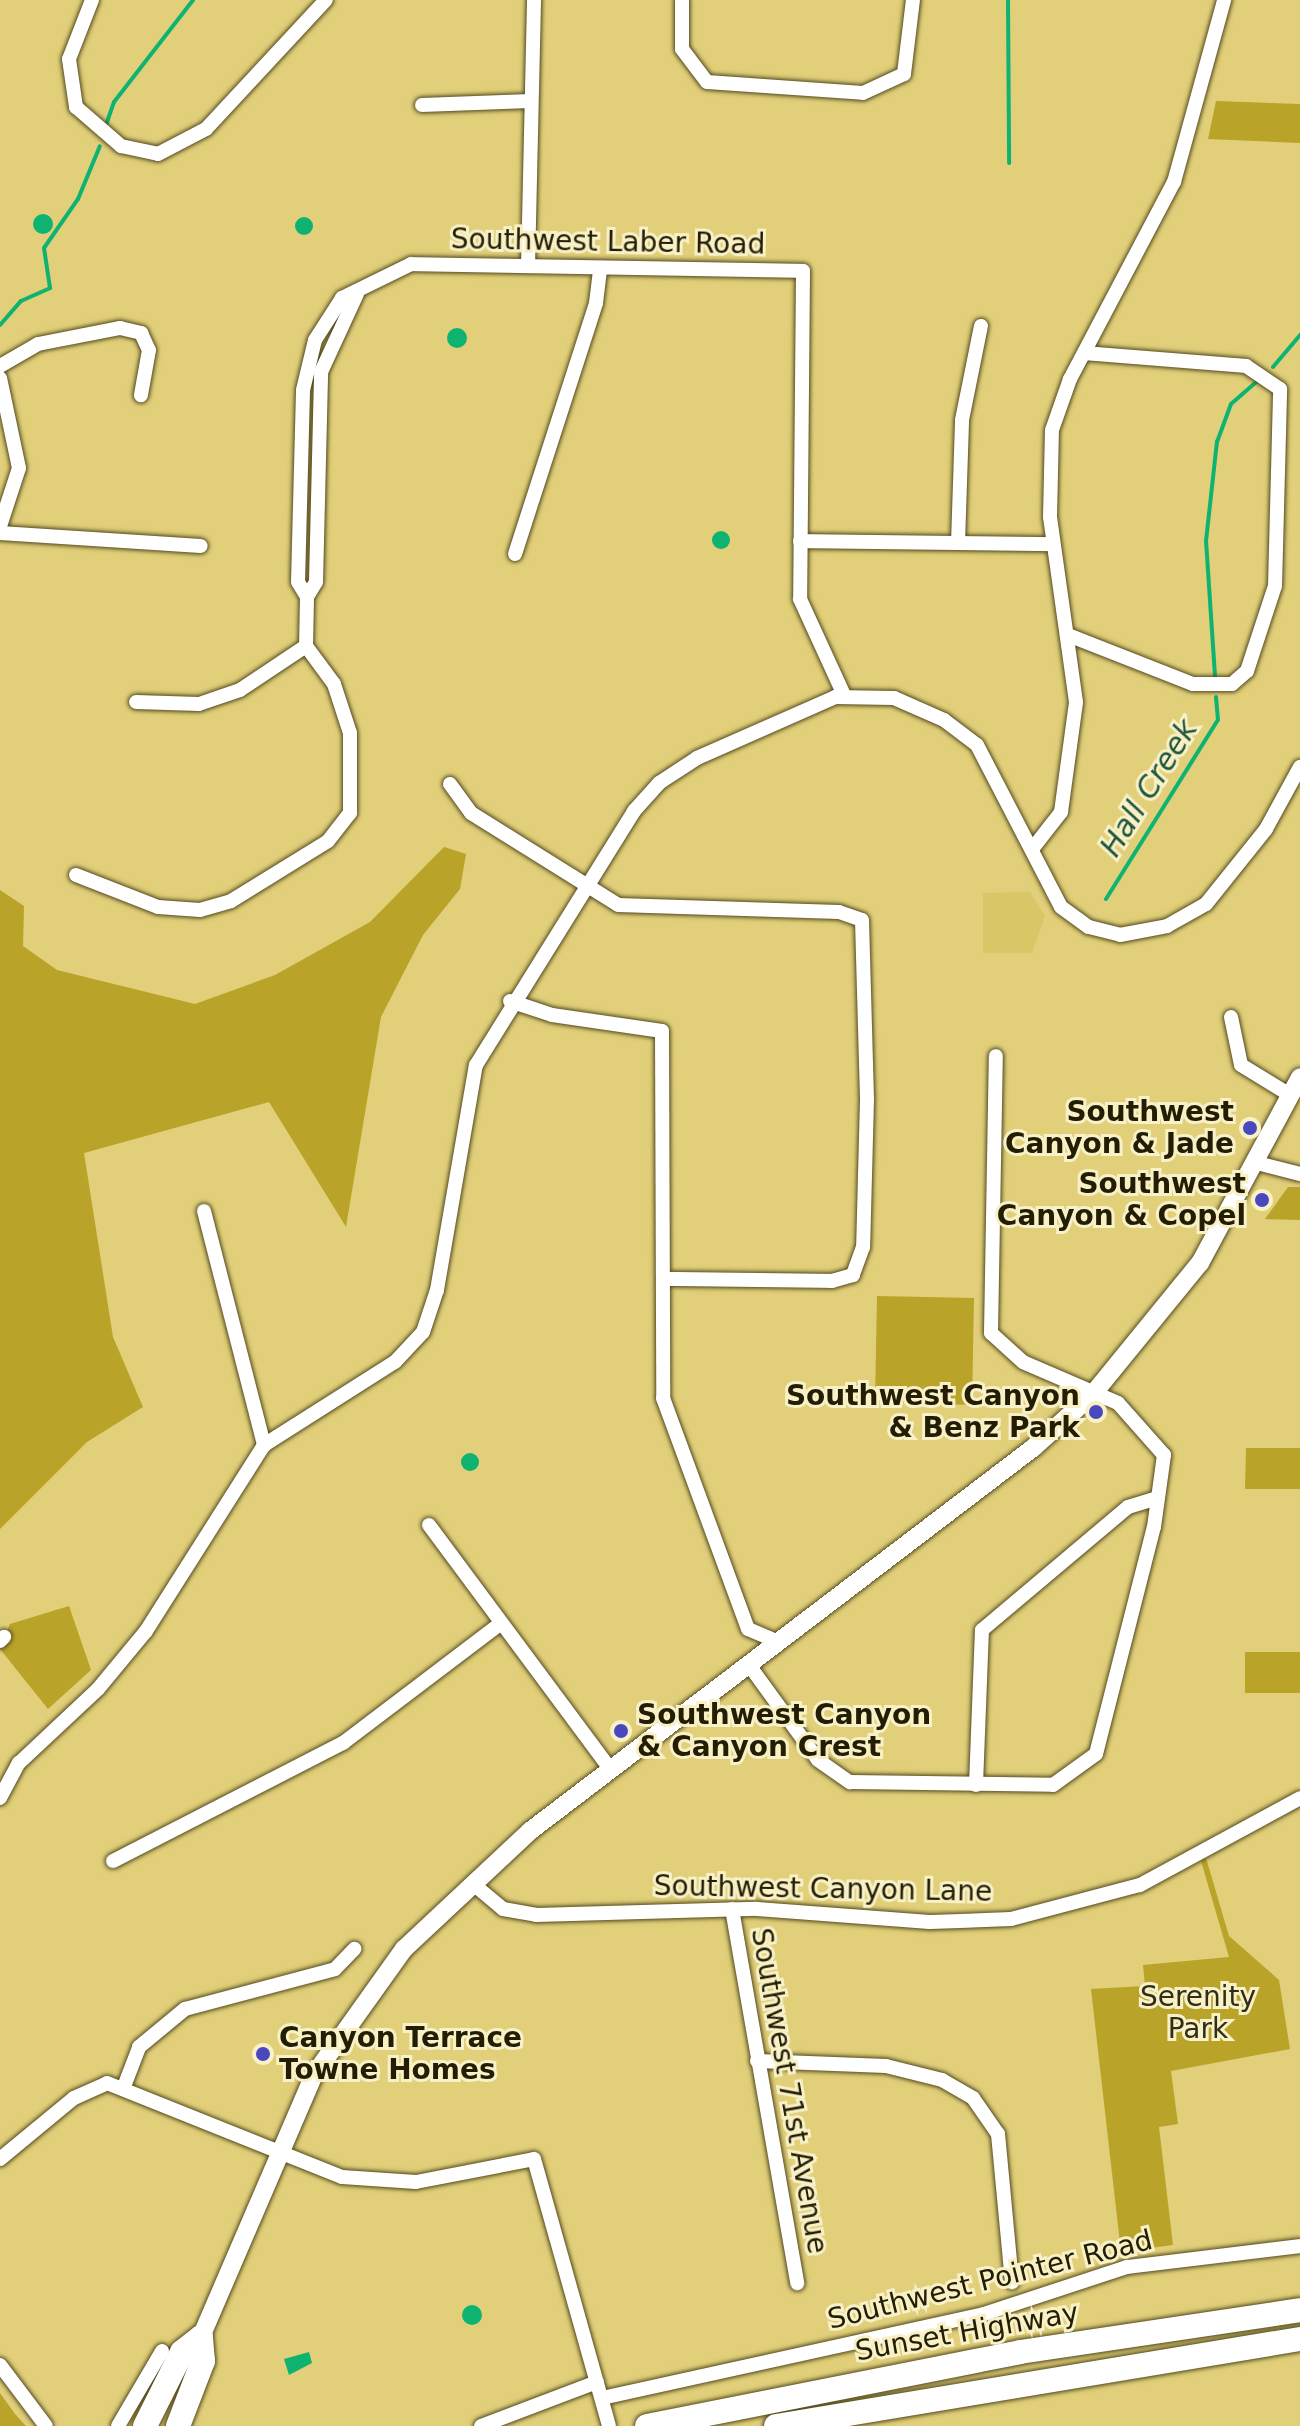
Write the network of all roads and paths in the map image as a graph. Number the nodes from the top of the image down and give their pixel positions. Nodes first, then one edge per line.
1 (92, 0) edge
2 (326, 0) edge
3 (534, 0) edge
4 (682, 0) edge
5 (913, 0) edge
6 (1224, 0) edge
7 (530, 101) junction
8 (422, 105) dead end
9 (528, 266) junction
10 (600, 268) junction
11 (981, 326) dead end
12 (1085, 353) junction
13 (0, 366) edge
14 (0, 378) edge
15 (141, 395) dead end
16 (0, 526) edge
17 (0, 533) edge
18 (800, 541) junction
19 (958, 543) junction
20 (1052, 544) junction
21 (201, 546) dead end
22 (515, 554) dead end
23 (1068, 635) junction
24 (306, 646) junction
25 (844, 695) junction
26 (136, 702) dead end
27 (1300, 767) edge
28 (450, 784) dead end
29 (1033, 848) junction
30 (76, 875) dead end
31 (587, 887) junction
32 (510, 1001) junction
33 (1231, 1017) dead end
34 (996, 1056) dead end
35 (1300, 1077) edge
36 (1290, 1095) junction
37 (1257, 1163) junction
38 (1300, 1174) edge
39 (204, 1211) dead end
40 (663, 1279) junction
41 (1093, 1394) junction
42 (264, 1445) junction
43 (1157, 1498) junction
44 (429, 1525) dead end
45 (501, 1623) junction
46 (778, 1642) junction
47 (749, 1665) junction
48 (611, 1770) junction
49 (976, 1785) junction
50 (0, 1798) edge
51 (1300, 1798) edge
52 (113, 1861) dead end
53 (472, 1883) junction
54 (732, 1909) junction
55 (354, 1949) dead end
56 (757, 2061) junction
57 (125, 2084) junction
58 (275, 2152) junction
59 (0, 2159) edge
60 (1300, 2246) edge
61 (1012, 2282) dead end
62 (797, 2283) dead end
63 (1300, 2310) edge
64 (201, 2337) junction
65 (1300, 2339) edge
66 (162, 2351) dead end
67 (0, 2365) edge
68 (597, 2382) junction
69 (603, 2405) junction
70 (780, 2425) edge
71 (46, 2426) edge
72 (118, 2426) edge
73 (145, 2426) edge
74 (178, 2426) edge
75 (481, 2426) edge
76 (609, 2426) edge
77 (647, 2426) edge

1 - 2 street
3 - 7 street
4 - 5 street
6 - 12 street
7 - 8 street
7 - 9 street
9 - 10 street, Southwest Laber Road
9 - 24 street, Southwest Laber Road
10 - 18 street, Southwest Laber Road
10 - 22 street
11 - 19 street
12 - 20 street
12 - 23 street
13 - 15 street
14 - 16 street
17 - 21 street
18 - 19 street
18 - 25 street
19 - 20 street
20 - 23 street
23 - 29 street
24 - 26 street
24 - 30 street
25 - 29 street
25 - 31 street
27 - 29 street
28 - 31 street
31 - 32 street
31 - 40 street
32 - 40 street
32 - 42 street
33 - 36 street
34 - 41 street
35 - 36 main road
36 - 37 main road
37 - 38 street
37 - 41 main road
39 - 42 street
40 - 46 street
41 - 43 street
41 - 46 main road
42 - 50 street
43 - 49 street
43 - 49 street
44 - 45 street
45 - 48 street
45 - 52 street
46 - 47 main road
47 - 48 main road
47 - 49 street
48 - 53 main road
51 - 54 street, Southwest Canyon Lane
53 - 54 street, Southwest Canyon Lane
53 - 58 main road
54 - 56 street, Southwest 71st Avenue
55 - 57 street
56 - 61 street
56 - 62 street, Southwest 71st Avenue
57 - 58 street
57 - 59 street
58 - 64 main road
58 - 68 street
60 - 69 street, Southwest Pointer Road
63 - 77 highway, Sunset Highway
64 - 73 highway
64 - 74 highway
65 - 70 highway, Sunset Highway
66 - 72 street
67 - 71 street
68 - 69 street
68 - 75 street
69 - 76 street

